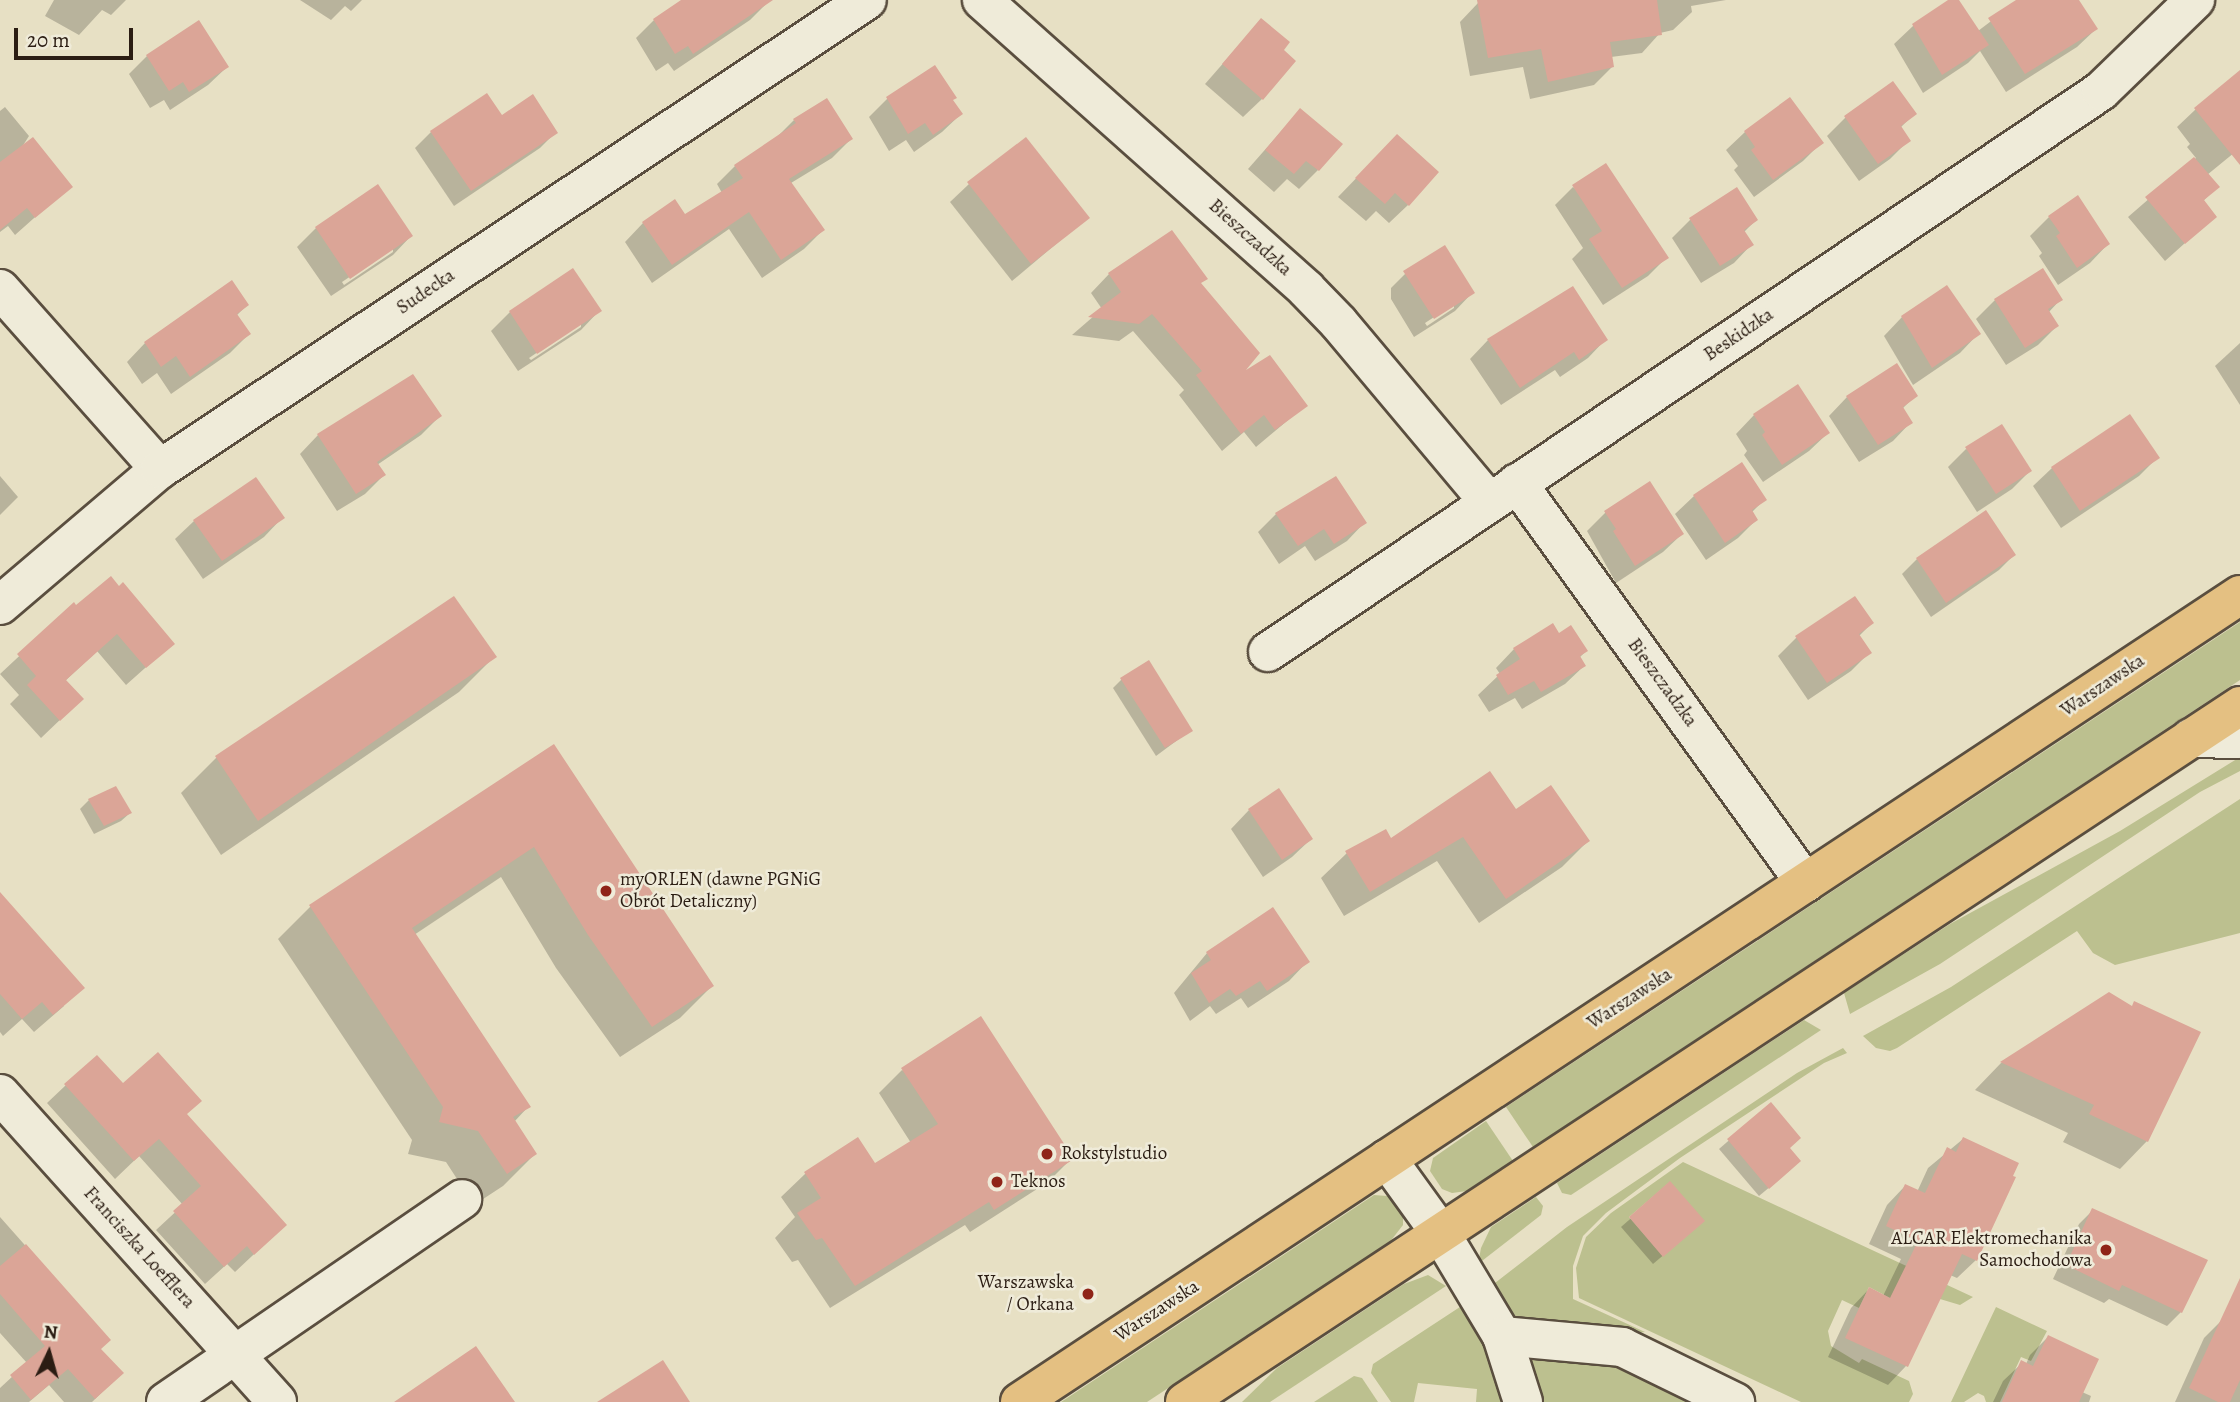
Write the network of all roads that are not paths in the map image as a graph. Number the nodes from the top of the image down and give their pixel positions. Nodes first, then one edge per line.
1 (867, 0) edge
2 (982, 0) edge
3 (2195, 0) edge
4 (0, 289) edge
5 (160, 469) junction
6 (1504, 493) junction
7 (2240, 595) edge
8 (0, 605) edge
9 (1268, 652) dead end
10 (2240, 706) edge
11 (2190, 738) junction
12 (2240, 739) edge
13 (1805, 883) junction
14 (0, 1094) edge
15 (1387, 1159) junction
16 (462, 1199) dead end
17 (1441, 1234) junction
18 (1502, 1336) junction
19 (235, 1353) junction
20 (166, 1402) edge
21 (277, 1402) edge
22 (1020, 1402) edge
23 (1185, 1402) edge
24 (1524, 1402) edge
25 (1735, 1402) edge

1 - 5 street, Sudecka
2 - 6 street, Bieszczadzka
3 - 6 street, Beskidzka
4 - 5 street
5 - 8 street, Sudecka
6 - 9 street, Beskidzka
6 - 13 street, Bieszczadzka
7 - 13 main road, Warszawska
10 - 11 main road
11 - 12 street
11 - 17 main road
13 - 15 main road, Warszawska
14 - 19 street, Franciszka Loefflera
15 - 17 street
15 - 22 main road, Warszawska
16 - 19 street
17 - 18 street
17 - 23 main road
18 - 24 street
18 - 25 street
19 - 20 street
19 - 21 street, Franciszka Loefflera

